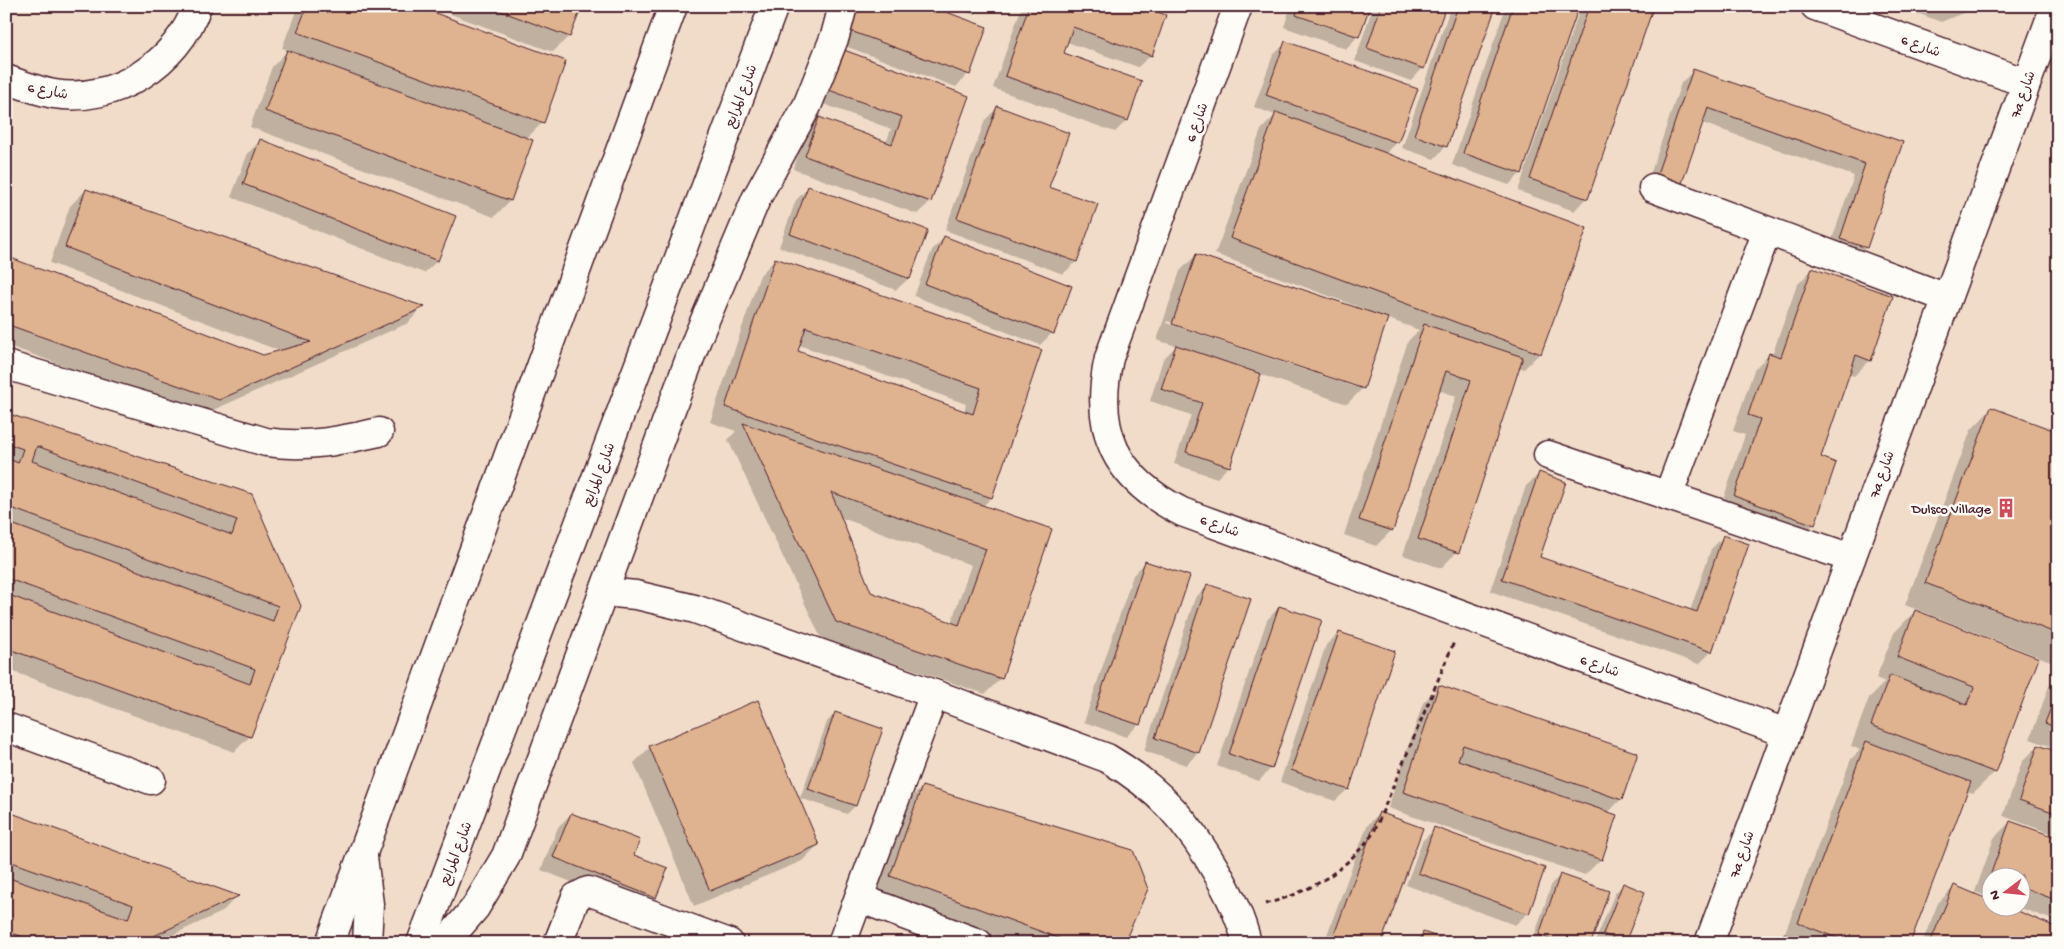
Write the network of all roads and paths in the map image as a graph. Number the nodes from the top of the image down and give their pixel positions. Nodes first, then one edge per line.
1 (197, 6) edge
2 (673, 6) edge
3 (774, 6) edge
4 (843, 6) edge
5 (1238, 6) edge
6 (1816, 6) edge
7 (2055, 6) edge
8 (6, 79) edge
9 (2026, 83) junction
10 (1653, 188) dead end
11 (1767, 231) junction
12 (1947, 298) junction
13 (6, 365) edge
14 (378, 432) dead end
15 (1548, 455) dead end
16 (1668, 496) junction
17 (1850, 558) junction
18 (603, 592) junction
19 (1465, 616) junction
20 (934, 694) junction
21 (6, 727) edge
22 (1786, 733) junction
23 (151, 780) dead end
24 (363, 856) junction
25 (859, 898) junction
26 (1236, 907) junction
27 (330, 943) edge
28 (367, 943) edge
29 (421, 943) edge
30 (445, 943) edge
31 (558, 943) edge
32 (729, 943) edge
33 (842, 943) edge
34 (978, 943) edge
35 (1247, 943) edge
36 (1709, 943) edge

1 - 8 main road, شارع 6
2 - 24 main road
3 - 29 main road, شارع المرابع
4 - 18 main road
5 - 19 main road, شارع 6
6 - 9 main road, شارع 6
7 - 9 main road, 7a شارع
9 - 12 main road, 7a شارع
10 - 11 main road
11 - 12 main road
11 - 16 main road
12 - 17 main road, 7a شارع
13 - 14 main road
15 - 16 main road
16 - 17 main road
17 - 22 main road, 7a شارع
18 - 20 main road
18 - 30 main road
19 - 22 main road, شارع 6
19 - 26 path
20 - 25 main road
20 - 26 main road
21 - 23 main road
22 - 36 main road, 7a شارع
24 - 27 main road
24 - 28 main road
25 - 33 main road
25 - 34 main road
26 - 35 main road
31 - 32 main road

